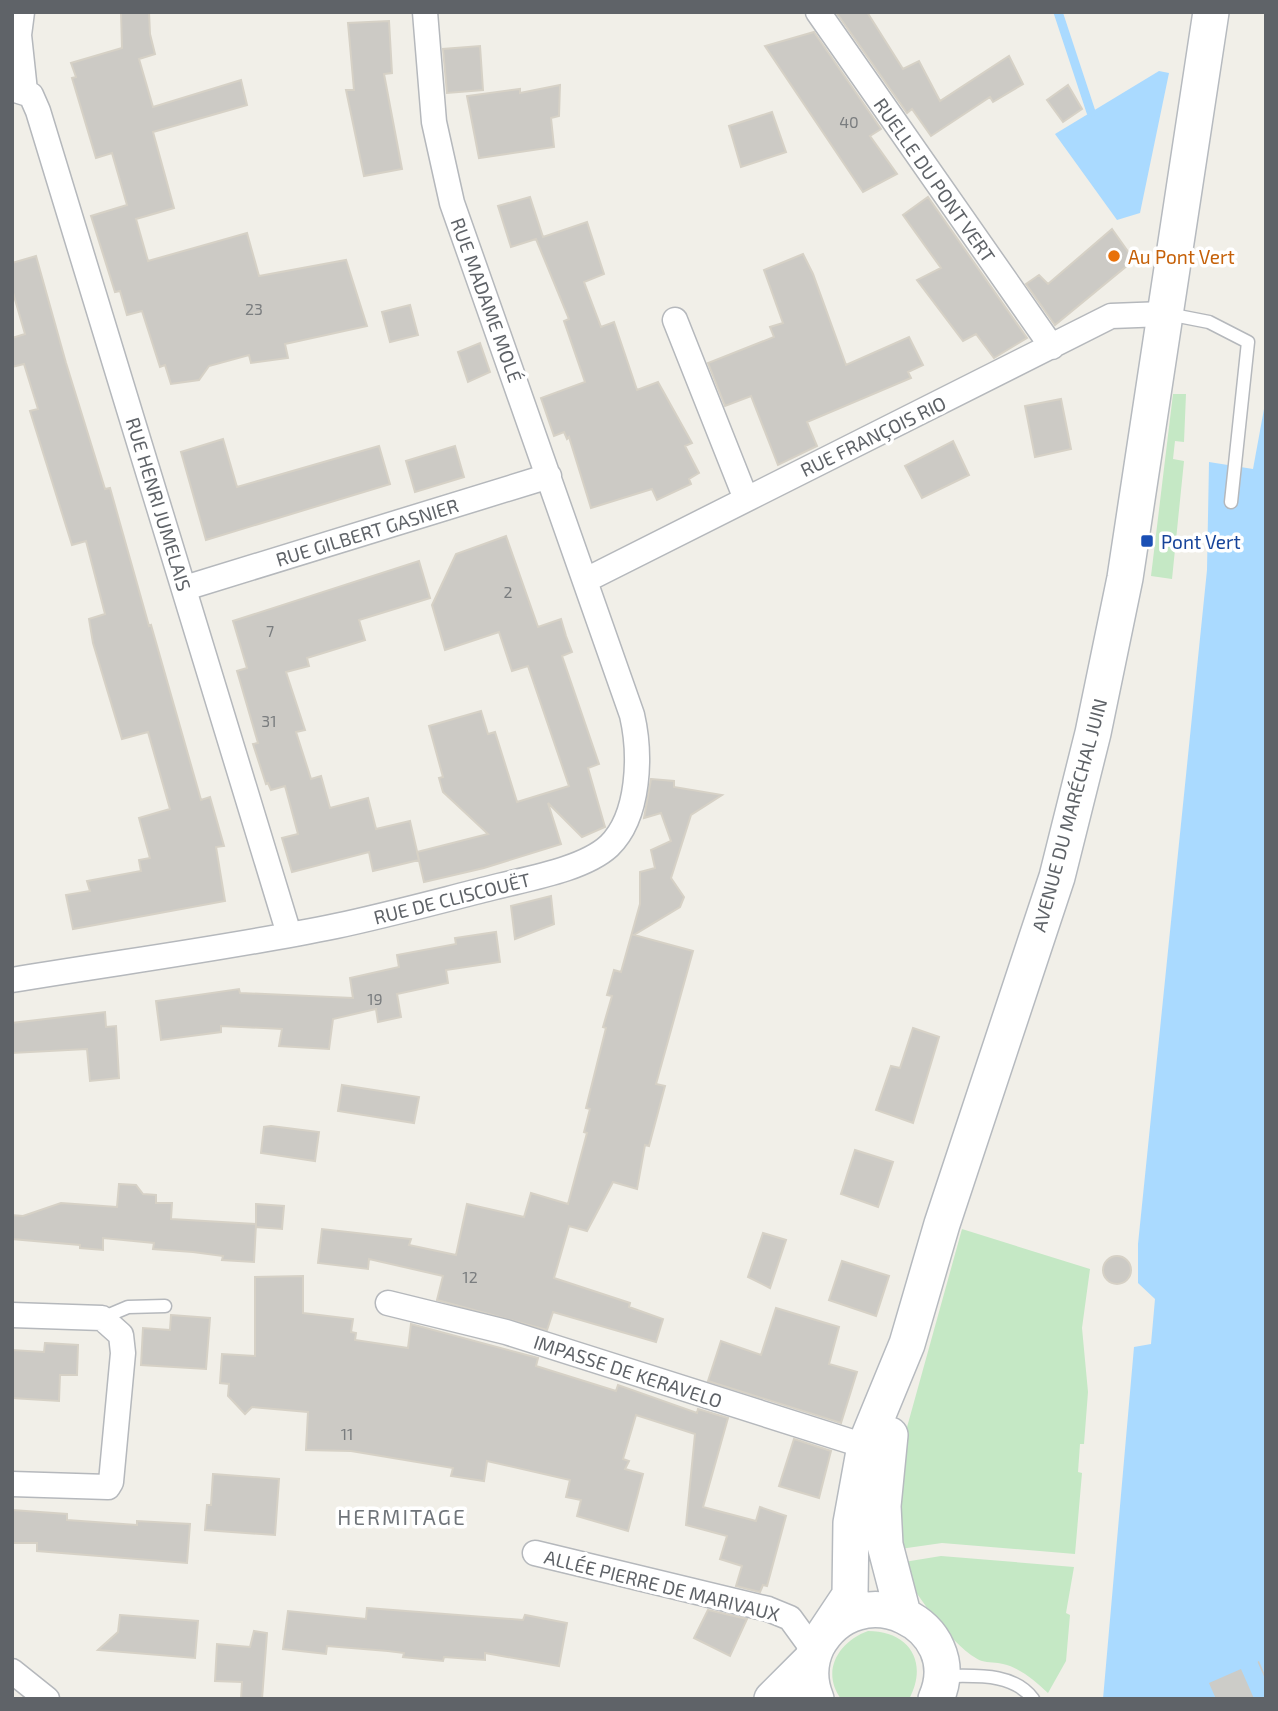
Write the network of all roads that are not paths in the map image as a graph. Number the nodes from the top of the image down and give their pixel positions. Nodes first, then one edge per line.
1 (22, 12) edge
2 (425, 12) edge
3 (818, 12) edge
4 (1211, 12) edge
5 (19, 90) edge
6 (1164, 314) junction
7 (675, 320) dead end
8 (1052, 347) junction
9 (549, 476) junction
10 (746, 499) junction
11 (1231, 502) dead end
12 (586, 580) junction
13 (185, 588) junction
14 (289, 934) junction
15 (12, 980) edge
16 (388, 1303) dead end
17 (165, 1306) dead end
18 (12, 1315) edge
19 (102, 1318) junction
20 (907, 1344) junction
21 (865, 1447) junction
22 (12, 1484) edge
23 (535, 1553) dead end
24 (903, 1614) junction
25 (817, 1648) junction
26 (12, 1671) edge
27 (938, 1687) edge
28 (47, 1699) edge
29 (772, 1699) edge
30 (816, 1699) edge
31 (1033, 1699) edge

1 - 5 street
2 - 9 street, RUE MADAME MOLÉ
3 - 8 street, RUELLE DU PONT VERT
4 - 6 main road, AVENUE DU MARÉCHAL JUIN
5 - 13 street, RUE HENRI JUMELAIS
6 - 8 street, RUE FRANÇOIS RIO
6 - 11 lane
6 - 20 main road, AVENUE DU MARÉCHAL JUIN
7 - 10 street
8 - 10 street, RUE FRANÇOIS RIO
9 - 12 street, RUE MADAME MOLÉ
9 - 13 street, RUE GILBERT GASNIER
10 - 12 street, RUE FRANÇOIS RIO
12 - 14 street, RUE DE CLISCOUËT
13 - 14 street, RUE HENRI JUMELAIS
14 - 15 street, RUE DE CLISCOUËT
16 - 21 street, IMPASSE DE KERAVELO
17 - 19 lane
18 - 19 street
19 - 22 street
20 - 21 main road, AVENUE DU MARÉCHAL JUIN
20 - 24 main road, AVENUE DU MARÉCHAL JUIN
21 - 25 main road, AVENUE DU MARÉCHAL JUIN
23 - 25 street, ALLÉE PIERRE DE MARIVAUX
24 - 25 main road
24 - 27 main road
25 - 29 main road, AVENUE DU MARÉCHAL JUIN
25 - 30 main road
26 - 28 street
27 - 31 lane

